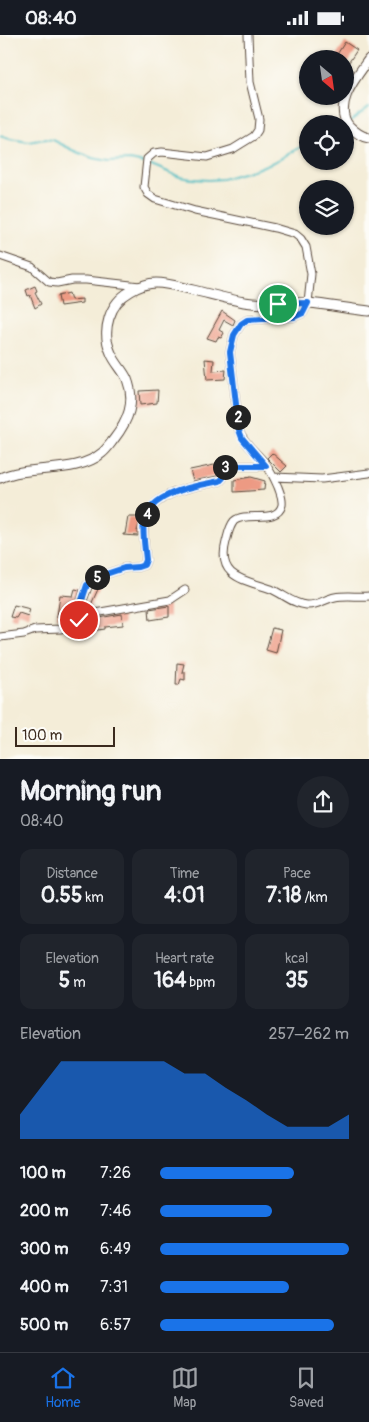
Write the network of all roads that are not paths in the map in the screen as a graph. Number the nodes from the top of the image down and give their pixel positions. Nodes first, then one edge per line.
1 (248, 35) edge
2 (369, 59) edge
3 (369, 138) edge
4 (0, 256) edge
5 (141, 286) junction
6 (308, 303) junction
7 (369, 311) edge
8 (266, 466) junction
9 (369, 473) edge
10 (274, 477) junction
11 (0, 478) edge
12 (185, 590) dead end
13 (369, 597) edge
14 (79, 620) junction
15 (0, 637) edge

1 - 6 street
2 - 3 street
4 - 5 street
5 - 6 street
5 - 11 street
6 - 7 street
6 - 8 street
8 - 10 street
8 - 14 street
9 - 10 street
10 - 13 street
12 - 14 street
14 - 15 street

